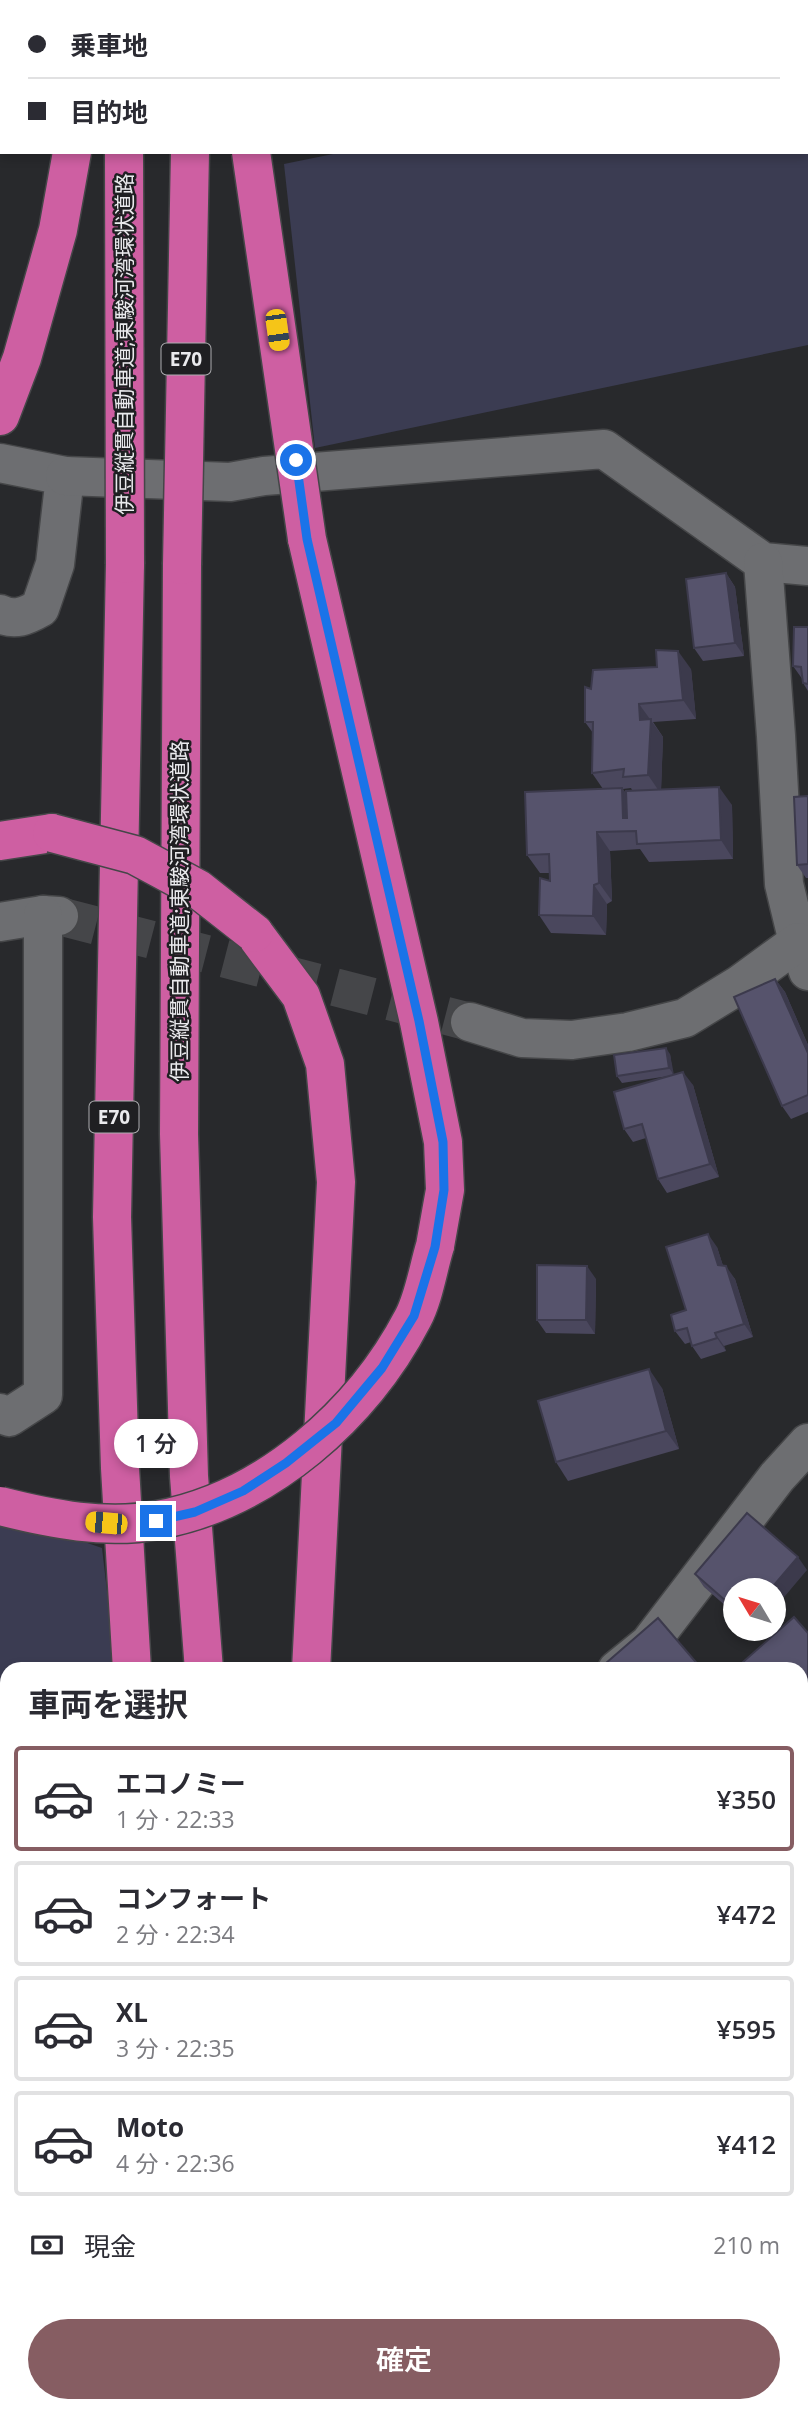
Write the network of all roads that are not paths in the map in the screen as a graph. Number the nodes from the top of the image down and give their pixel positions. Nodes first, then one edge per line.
1 (72, 154) edge
2 (124, 154) edge
3 (190, 154) edge
4 (251, 154) edge
5 (0, 416) edge
6 (0, 463) edge
7 (65, 476) junction
8 (763, 562) junction
9 (808, 566) edge
10 (0, 614) edge
11 (0, 841) edge
12 (0, 922) edge
13 (803, 956) edge
14 (470, 1022) tunnel mouth
15 (0, 1413) edge
16 (808, 1443) edge
17 (0, 1506) edge
18 (132, 1662) edge
19 (203, 1662) edge
20 (312, 1662) edge
21 (627, 1662) edge

1 - 5 highway
2 - 18 highway, 伊豆縦貫自動車道;東駿河湾環状道路 / E70, bridge
3 - 19 highway, 伊豆縦貫自動車道;東駿河湾環状道路 / E70, bridge
4 - 17 highway, bridge
6 - 7 street
7 - 8 street
7 - 10 street
8 - 9 street
8 - 13 street
11 - 20 highway, bridge
12 - 15 street
13 - 14 street
16 - 21 street

